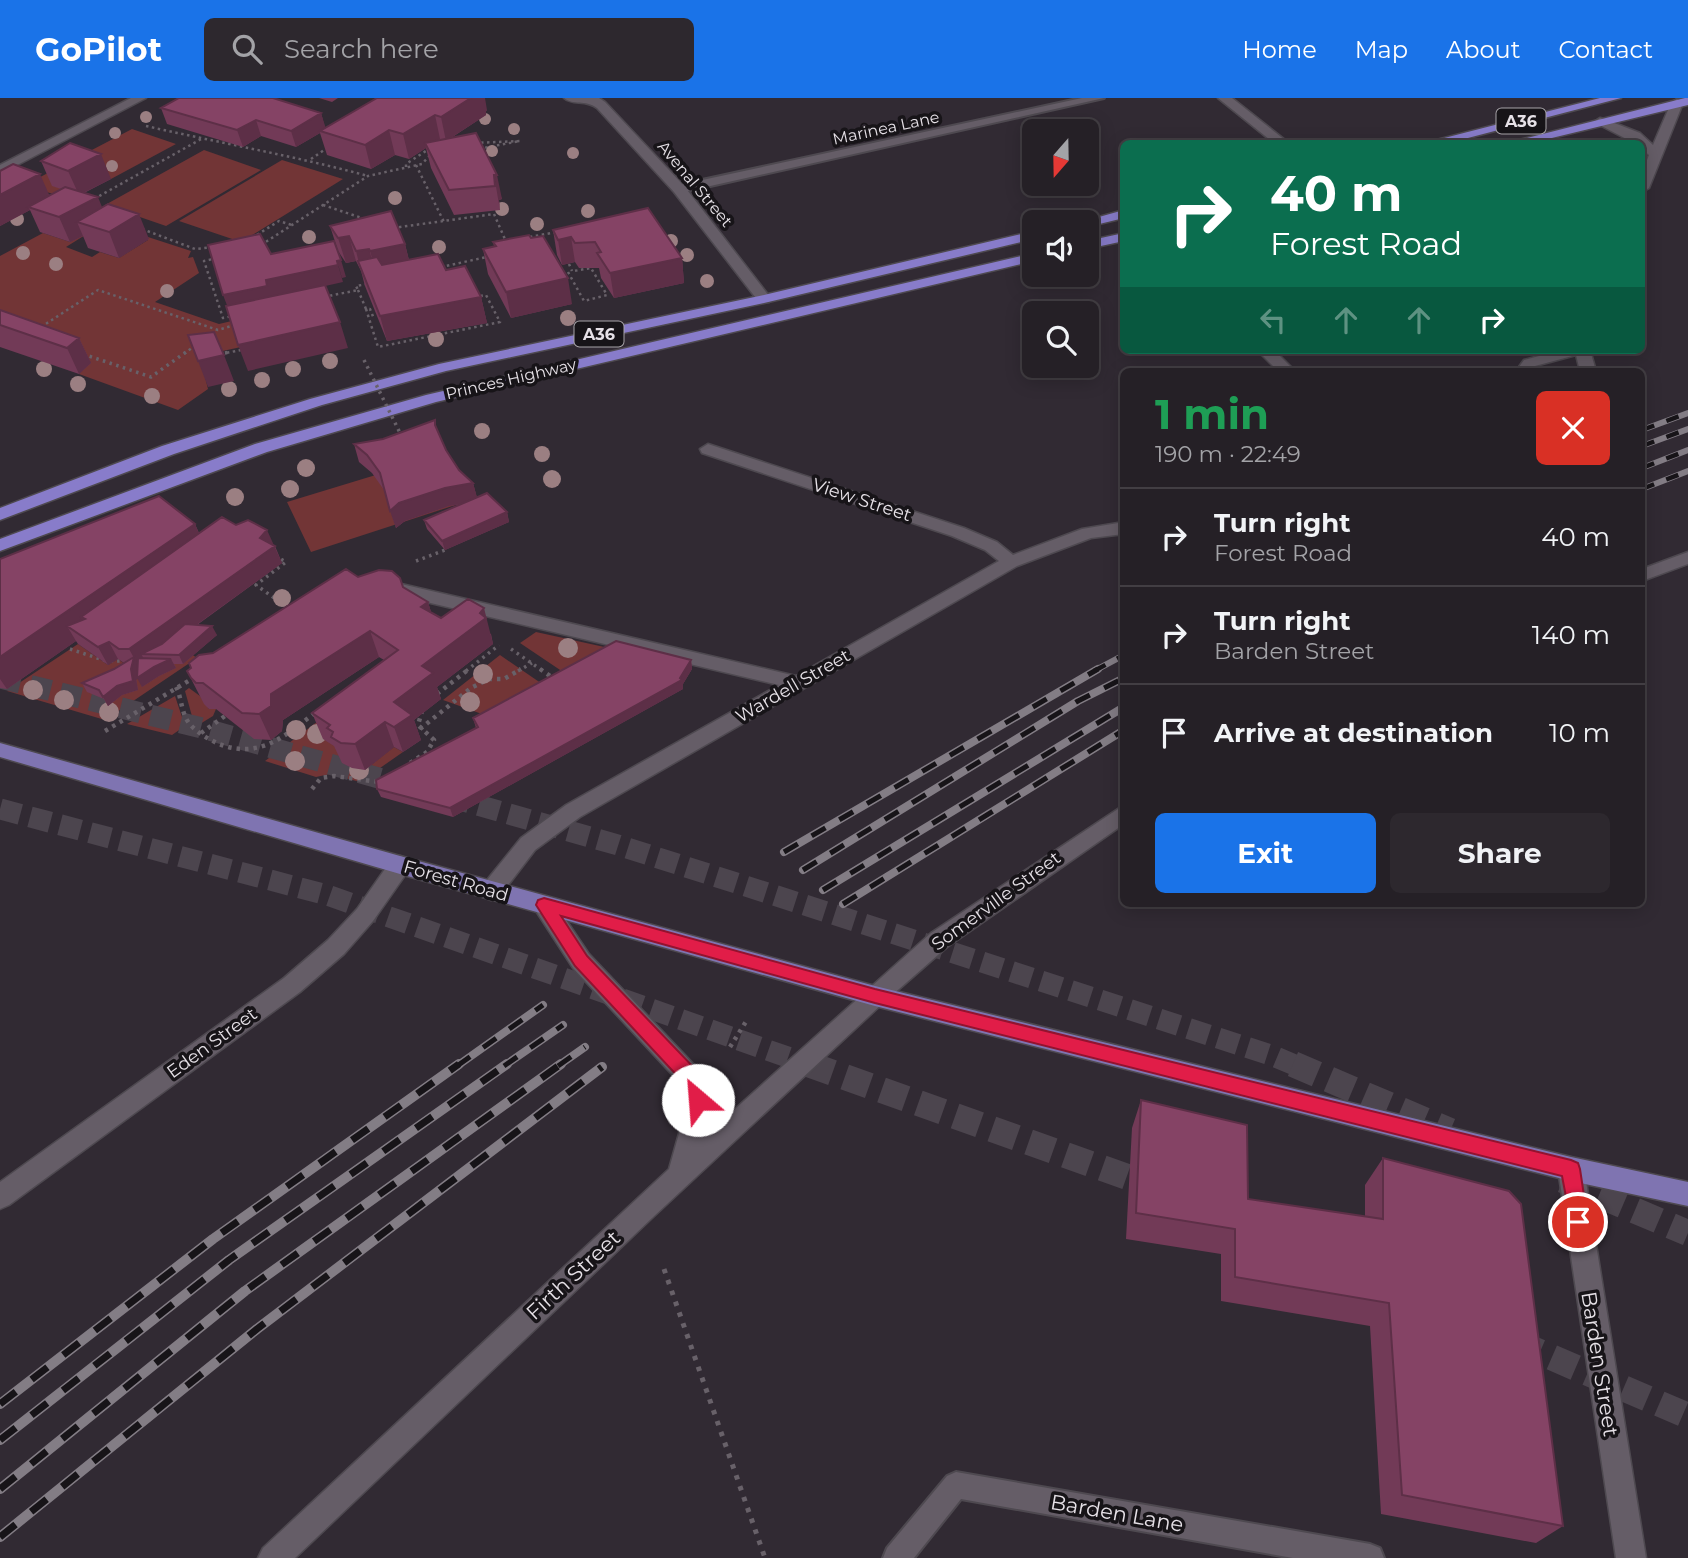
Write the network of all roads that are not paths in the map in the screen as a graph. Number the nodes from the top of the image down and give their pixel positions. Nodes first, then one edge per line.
1 (140, 98) edge
2 (570, 98) edge
3 (590, 98) edge
4 (1098, 98) edge
5 (1224, 98) edge
6 (1615, 98) edge
7 (1682, 102) edge
8 (1600, 122) junction
9 (1279, 140) edge
10 (1443, 140) edge
11 (1526, 140) edge
12 (1639, 140) edge
13 (1645, 145) edge
14 (1655, 154) junction
15 (0, 170) edge
16 (1645, 180) edge
17 (680, 189) junction
18 (1120, 215) edge
19 (1099, 220) edge
20 (1022, 238) edge
21 (1120, 238) edge
22 (1099, 242) edge
23 (1022, 260) edge
24 (764, 299) junction
25 (1269, 354) edge
26 (1566, 354) edge
27 (1284, 368) edge
28 (1526, 368) edge
29 (708, 449) dead end
30 (0, 514) edge
31 (1120, 529) edge
32 (0, 545) edge
33 (1688, 558) edge
34 (1011, 562) junction
35 (1645, 574) edge
36 (362, 581) edge
37 (798, 683) junction
38 (0, 750) edge
39 (1120, 816) edge
40 (400, 865) junction
41 (491, 891) junction
42 (544, 905) junction
43 (875, 996) junction
44 (1571, 1169) junction
45 (680, 1175) junction
46 (1688, 1194) edge
47 (0, 1196) edge
48 (273, 1558) edge
49 (897, 1558) edge
50 (1370, 1558) edge
51 (1631, 1558) edge

1 - 15 street
2 - 3 street, Avenal Street
3 - 17 street, Avenal Street
4 - 17 lane, Marinea Lane
5 - 9 street
6 - 10 highway, A36
7 - 8 highway, A36
7 - 14 street
8 - 11 highway, A36
8 - 12 street
13 - 14 street
14 - 16 street
17 - 24 street, Avenal Street
18 - 19 highway
20 - 24 highway, Princes Highway / A36
21 - 22 highway
23 - 32 highway, Princes Highway / A36
24 - 30 highway, Princes Highway / A36
25 - 27 street
26 - 28 street
29 - 34 street, View Street
31 - 34 street, Wardell Street
33 - 35 street
34 - 37 street, Wardell Street
36 - 37 street
37 - 41 street, Wardell Street
38 - 40 main road, Forest Road
39 - 43 street, Somerville Street
40 - 41 main road, Forest Road
40 - 47 street, Eden Street
41 - 42 main road, Forest Road
42 - 43 main road, Forest Road
42 - 45 street
43 - 44 main road, Forest Road
43 - 45 street, Firth Street
44 - 46 main road, Forest Road
44 - 51 street, Barden Street
45 - 48 street, Firth Street
49 - 50 lane, Barden Lane

